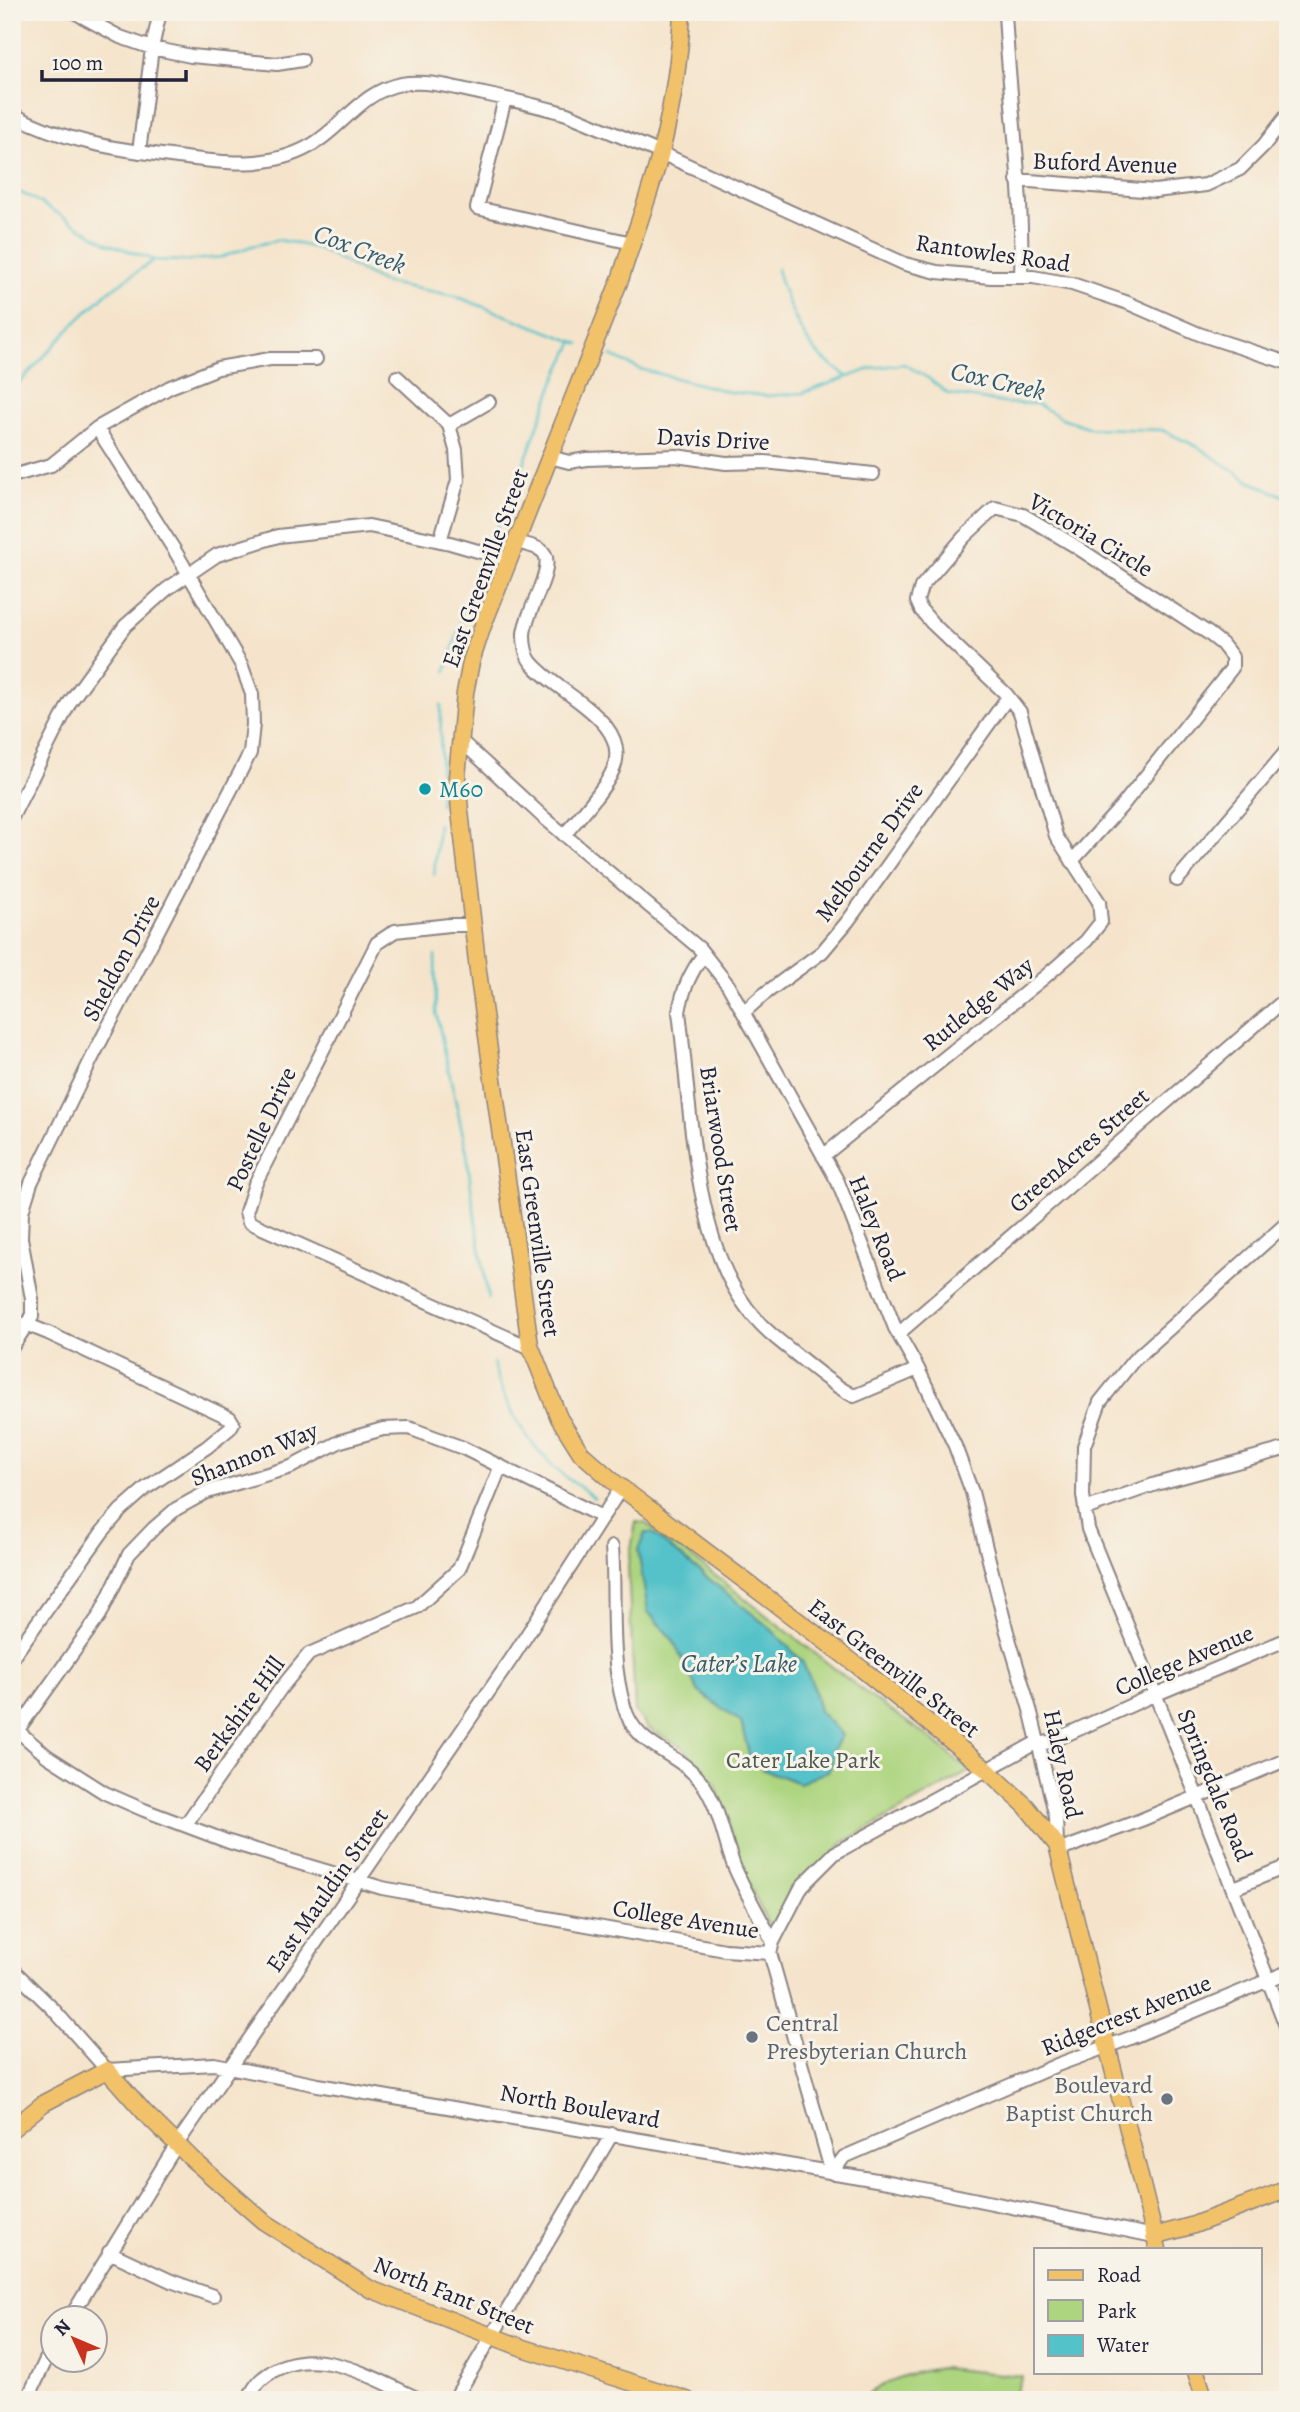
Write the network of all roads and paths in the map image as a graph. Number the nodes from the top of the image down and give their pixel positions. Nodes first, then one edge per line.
1 (74, 12) edge
2 (160, 12) edge
3 (682, 12) edge
4 (1005, 12) edge
5 (152, 48) junction
6 (302, 60) dead end
7 (505, 99) junction
8 (12, 114) edge
9 (1288, 114) edge
10 (139, 152) junction
11 (661, 153) junction
12 (1017, 180) junction
13 (632, 243) junction
14 (1021, 276) junction
15 (316, 359) dead end
16 (1288, 363) edge
17 (397, 377) dead end
18 (489, 402) dead end
19 (449, 425) junction
20 (97, 428) junction
21 (550, 457) junction
22 (873, 474) dead end
23 (12, 476) edge
24 (440, 541) junction
25 (516, 542) junction
26 (509, 560) junction
27 (188, 575) junction
28 (1008, 697) junction
29 (461, 741) junction
30 (1288, 754) edge
31 (12, 817) edge
32 (564, 835) junction
33 (1072, 861) junction
34 (1177, 880) dead end
35 (473, 925) junction
36 (704, 954) junction
37 (1288, 997) edge
38 (744, 1012) junction
39 (823, 1156) junction
40 (1288, 1222) edge
41 (12, 1322) edge
42 (28, 1325) junction
43 (898, 1334) junction
44 (12, 1347) edge
45 (531, 1348) junction
46 (918, 1369) junction
47 (1288, 1448) edge
48 (500, 1468) junction
49 (621, 1488) junction
50 (1085, 1509) junction
51 (602, 1517) junction
52 (611, 1547) dead end
53 (1288, 1639) edge
54 (12, 1658) edge
55 (1156, 1694) junction
56 (15, 1729) edge
57 (1037, 1744) junction
58 (1288, 1759) edge
59 (987, 1770) junction
60 (1197, 1797) junction
61 (186, 1824) junction
62 (1058, 1848) junction
63 (1288, 1866) edge
64 (359, 1881) junction
65 (1234, 1888) junction
66 (771, 1948) junction
67 (12, 1969) edge
68 (1288, 1972) edge
69 (1269, 1980) junction
70 (1288, 2031) edge
71 (1106, 2046) junction
72 (229, 2067) junction
73 (107, 2070) junction
74 (12, 2129) edge
75 (612, 2134) junction
76 (177, 2144) junction
77 (832, 2173) junction
78 (1288, 2189) edge
79 (1156, 2243) edge
80 (109, 2252) junction
81 (213, 2296) dead end
82 (79, 2304) edge
83 (491, 2337) junction
84 (39, 2374) edge
85 (1197, 2374) edge
86 (27, 2400) edge
87 (247, 2400) edge
88 (421, 2400) edge
89 (454, 2400) edge
90 (687, 2400) edge
91 (1205, 2400) edge

1 - 5 street
2 - 5 street
3 - 11 main road, East Greenville Street
4 - 12 street
5 - 6 street
5 - 10 street
7 - 10 street, Rantowles Road
7 - 11 street, Rantowles Road
7 - 13 street
8 - 10 street, Rantowles Road
9 - 12 street, Buford Avenue
11 - 13 main road, East Greenville Street
11 - 14 street, Rantowles Road
12 - 14 street
13 - 21 main road, East Greenville Street
14 - 16 street, Rantowles Road
15 - 20 street
17 - 19 street
18 - 19 street
19 - 24 street
20 - 23 street
20 - 27 street, Sheldon Drive
21 - 22 street, Davis Drive
21 - 25 main road, East Greenville Street
24 - 26 street
24 - 27 street
25 - 26 main road, East Greenville Street
25 - 32 street
26 - 29 main road, East Greenville Street
27 - 31 street
27 - 42 street, Sheldon Drive
28 - 33 street, Victoria Circle
28 - 33 street, Victoria Circle
28 - 38 street, Melbourne Drive
29 - 32 street, Haley Road
29 - 35 main road, East Greenville Street
30 - 34 street
32 - 36 street, Haley Road
33 - 39 street, Rutledge Way
35 - 45 main road, East Greenville Street
35 - 45 street, Postelle Drive
36 - 38 street, Haley Road
36 - 46 street, Briarwood Street
37 - 43 street, GreenAcres Street
38 - 39 street, Haley Road
39 - 43 street, Haley Road
40 - 50 street, Springdale Road
41 - 42 street
42 - 44 street
42 - 54 street, Shannon Way
43 - 46 street, Haley Road
45 - 49 main road, East Greenville Street
46 - 57 street, Haley Road
47 - 50 street
48 - 51 street, Shannon Way
48 - 56 street, Shannon Way
48 - 61 street, Berkshire Hill
49 - 51 street, East Mauldin Street
49 - 59 main road, East Greenville Street
50 - 55 street, Springdale Road
51 - 64 street, East Mauldin Street
52 - 66 street
53 - 55 street, College Avenue
55 - 57 street, College Avenue
55 - 60 street, Springdale Road
56 - 61 street, College Avenue
57 - 59 street, College Avenue
57 - 62 street, Haley Road
58 - 60 street
59 - 62 main road, East Greenville Street
59 - 66 street, College Avenue
60 - 62 street
60 - 65 street, Springdale Road
61 - 64 street, College Avenue
62 - 71 main road, East Greenville Street
63 - 65 street
64 - 66 street, College Avenue
64 - 72 street, East Mauldin Street
65 - 69 street, Springdale Road
66 - 77 street
67 - 73 street
68 - 69 street, Ridgecrest Avenue
69 - 70 street, Springdale Road
69 - 71 street, Ridgecrest Avenue
71 - 77 street, Ridgecrest Avenue
71 - 79 main road, East Greenville Street
72 - 73 street, North Boulevard
72 - 75 street, North Boulevard
72 - 76 street, East Mauldin Street
73 - 74 main road, North Boulevard
73 - 76 main road, North Fant Street
75 - 77 street, North Boulevard
75 - 83 street
76 - 80 street, East Mauldin Street
76 - 83 main road, North Fant Street
77 - 79 street, North Boulevard
78 - 79 main road
80 - 81 street
80 - 82 street, East Mauldin Street
83 - 89 street
83 - 90 main road, North Fant Street
84 - 86 street
85 - 91 main road
87 - 88 street

